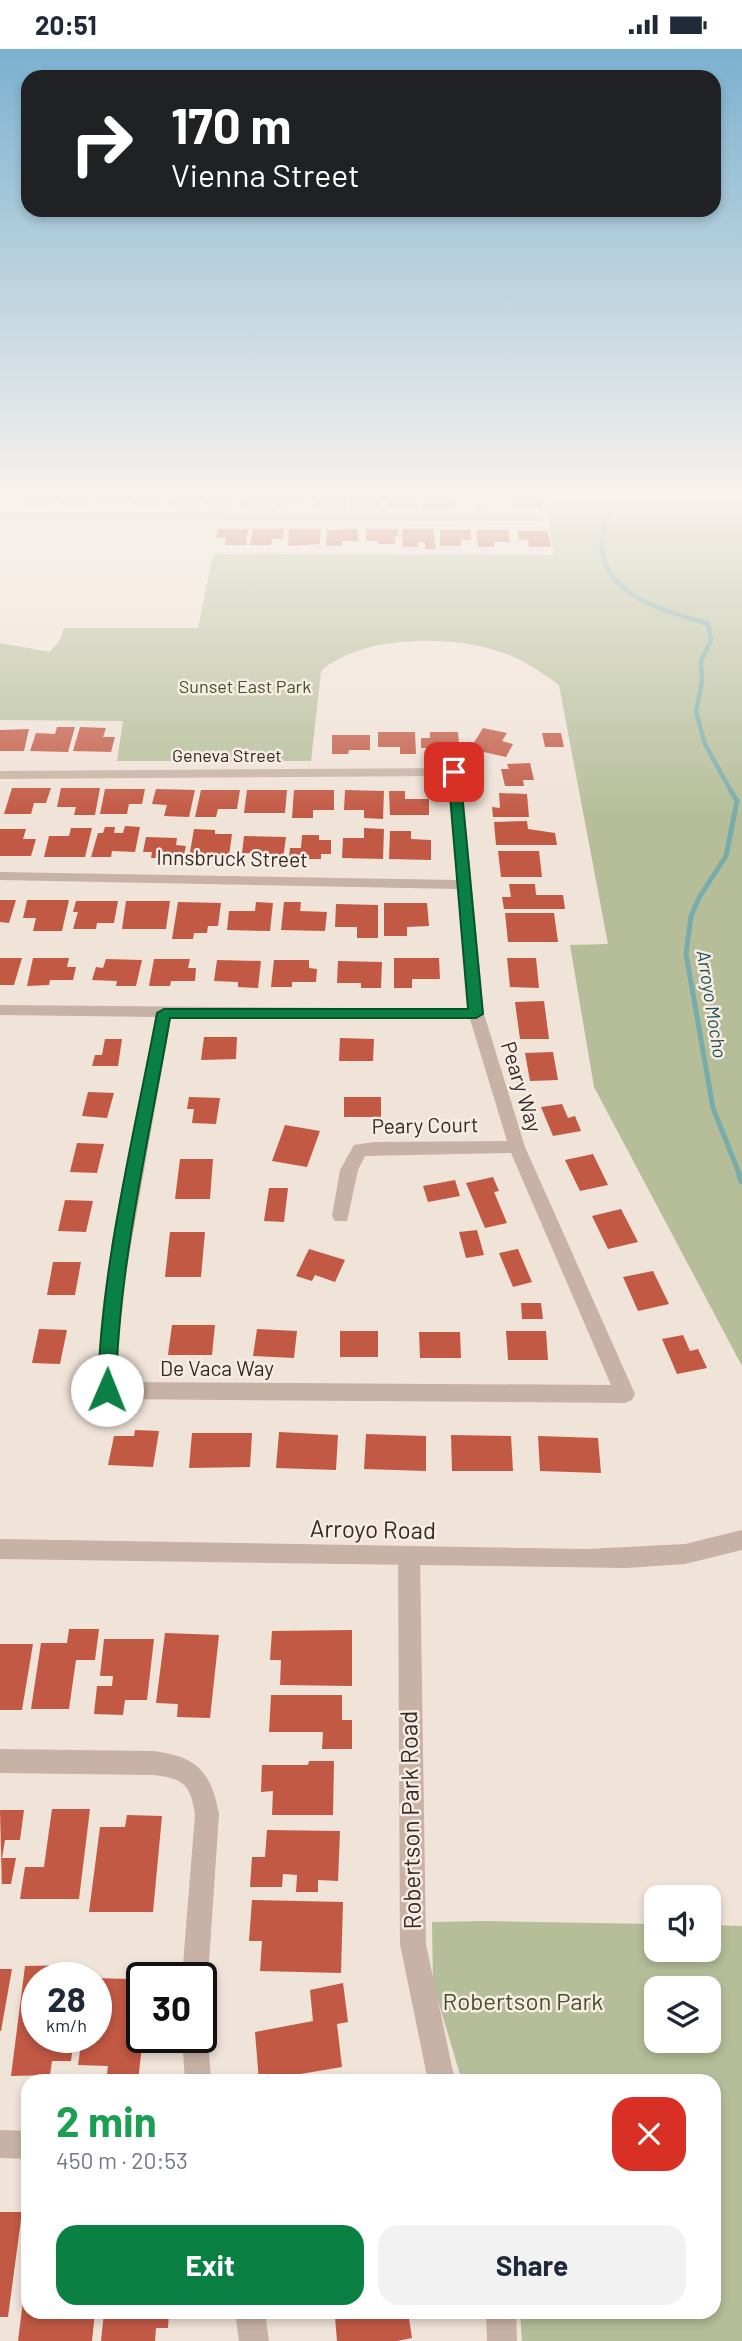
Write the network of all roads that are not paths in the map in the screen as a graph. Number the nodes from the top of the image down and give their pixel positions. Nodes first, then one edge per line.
1 (454, 772) joint
2 (0, 775) edge
3 (0, 876) edge
4 (464, 885) junction
5 (0, 1010) edge
6 (164, 1013) junction
7 (476, 1014) junction
8 (517, 1147) junction
9 (341, 1216) dead end
10 (625, 1394) joint
11 (742, 1541) edge
12 (0, 1549) edge
13 (409, 1557) junction
14 (0, 1761) edge
15 (196, 1962) edge
16 (196, 2053) edge
17 (198, 2074) edge
18 (441, 2074) edge
19 (0, 2144) edge
20 (21, 2145) edge
21 (251, 2319) edge
22 (501, 2319) edge
23 (254, 2341) edge
24 (502, 2341) edge

1 - 2 street, Geneva Street
1 - 4 street, Peary Way
3 - 4 street, Innsbruck Street
4 - 7 street, Peary Way
5 - 6 street
6 - 7 street
6 - 10 street, De Vaca Way
7 - 8 street, Peary Way
8 - 9 street, Peary Court
8 - 10 street, Peary Way
11 - 13 street, Arroyo Road
12 - 13 street, Arroyo Road
13 - 18 street, Robertson Park Road
14 - 15 street
16 - 17 street
19 - 20 street
21 - 23 street
22 - 24 street

